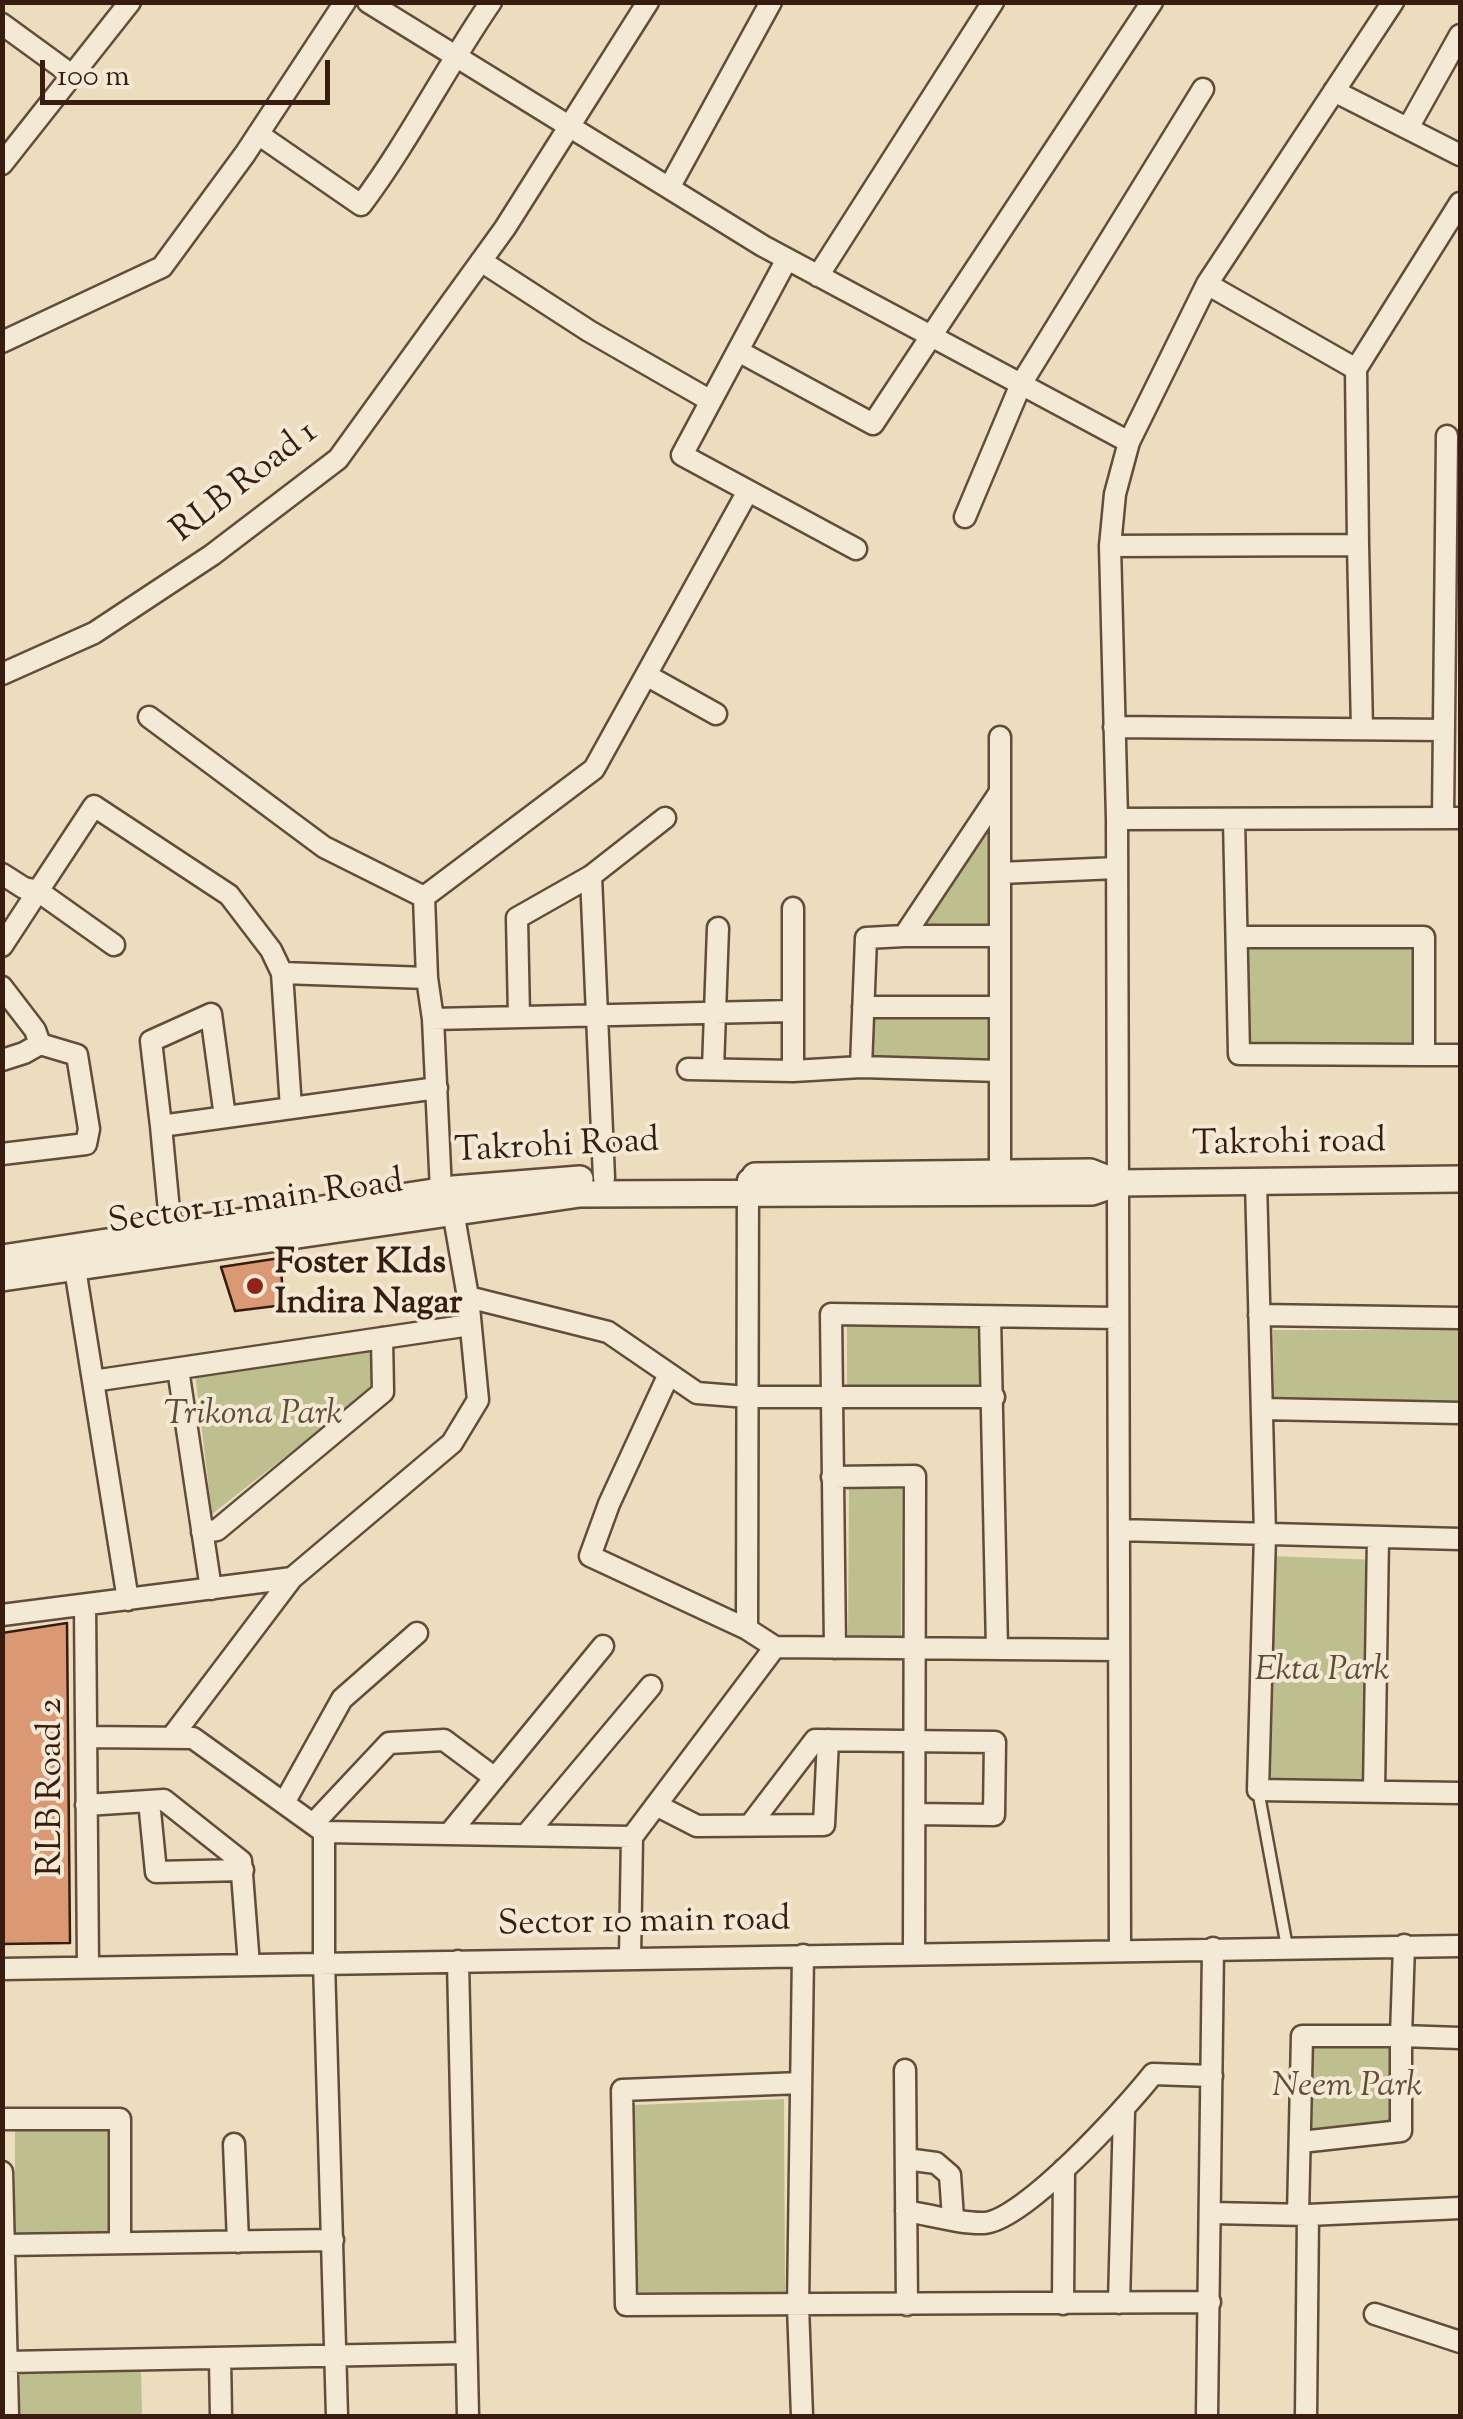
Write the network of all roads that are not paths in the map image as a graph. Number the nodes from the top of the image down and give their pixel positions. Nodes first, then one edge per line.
1 (130, 2) edge
2 (345, 2) edge
3 (368, 2) edge
4 (491, 2) edge
5 (648, 2) edge
6 (771, 2) edge
7 (993, 2) edge
8 (1152, 2) edge
9 (1392, 2) edge
10 (2, 24) edge
11 (1460, 35) edge
12 (454, 56) junction
13 (72, 76) junction
14 (1203, 89) dead end
15 (1334, 91) junction
16 (571, 128) junction
17 (1408, 128) junction
18 (258, 134) junction
19 (1460, 155) edge
20 (2, 164) edge
21 (669, 188) junction
22 (1460, 203) edge
23 (787, 259) junction
24 (480, 261) junction
25 (818, 276) junction
26 (1207, 284) junction
27 (930, 336) junction
28 (2, 342) edge
29 (738, 351) junction
30 (1356, 369) junction
31 (1021, 384) junction
32 (711, 401) junction
33 (1447, 436) dead end
34 (1129, 442) junction
35 (748, 490) junction
36 (965, 517) dead end
37 (1358, 545) junction
38 (1110, 546) junction
39 (856, 550) dead end
40 (2, 674) edge
41 (646, 674) junction
42 (716, 714) dead end
43 (148, 717) dead end
44 (1114, 728) junction
45 (1362, 729) junction
46 (1444, 730) junction
47 (1000, 737) dead end
48 (1000, 792) junction
49 (665, 818) dead end
50 (1234, 818) junction
51 (1452, 818) edge
52 (1117, 819) junction
53 (1117, 868) junction
54 (1000, 873) junction
55 (2, 874) edge
56 (591, 876) junction
57 (38, 891) junction
58 (424, 898) junction
59 (793, 908) dead end
60 (718, 928) dead end
61 (904, 936) junction
62 (1000, 936) junction
63 (1237, 937) junction
64 (114, 945) dead end
65 (2, 946) edge
66 (282, 973) junction
67 (426, 978) junction
68 (2, 987) edge
69 (863, 1007) junction
70 (1000, 1007) junction
71 (793, 1010) junction
72 (714, 1012) junction
73 (596, 1016) junction
74 (519, 1017) junction
75 (433, 1019) junction
76 (40, 1044) junction
77 (1424, 1055) junction
78 (1460, 1055) edge
79 (2, 1060) edge
80 (861, 1067) junction
81 (688, 1068) dead end
82 (713, 1069) junction
83 (793, 1070) junction
84 (1000, 1071) junction
85 (436, 1088) junction
86 (291, 1108) junction
87 (225, 1117) junction
88 (162, 1126) junction
89 (2, 1154) edge
90 (1000, 1173) junction
91 (604, 1178) junction
92 (1460, 1179) edge
93 (1256, 1182) junction
94 (1118, 1183) junction
95 (748, 1185) junction
96 (447, 1201) junction
97 (171, 1232) junction
98 (73, 1257) junction
99 (2, 1258) edge
100 (2, 1278) edge
101 (468, 1296) junction
102 (1260, 1315) junction
103 (990, 1317) junction
104 (1118, 1318) junction
105 (1460, 1318) edge
106 (470, 1325) junction
107 (382, 1338) junction
108 (178, 1368) junction
109 (669, 1374) junction
110 (93, 1382) junction
111 (994, 1396) junction
112 (747, 1397) junction
113 (832, 1397) junction
114 (1262, 1410) junction
115 (1460, 1413) edge
116 (832, 1477) junction
117 (1119, 1530) junction
118 (202, 1532) junction
119 (1265, 1534) junction
120 (1378, 1537) junction
121 (1460, 1539) edge
122 (292, 1578) junction
123 (210, 1589) junction
124 (128, 1600) junction
125 (85, 1605) junction
126 (2, 1615) edge
127 (747, 1628) junction
128 (417, 1633) dead end
129 (603, 1646) dead end
130 (776, 1647) junction
131 (835, 1648) junction
132 (916, 1648) junction
133 (997, 1649) junction
134 (1119, 1650) junction
135 (651, 1686) dead end
136 (86, 1738) junction
137 (171, 1738) junction
138 (828, 1740) junction
139 (916, 1741) junction
140 (495, 1778) junction
141 (1258, 1790) junction
142 (1374, 1791) junction
143 (1460, 1792) edge
144 (148, 1801) junction
145 (284, 1804) junction
146 (86, 1805) junction
147 (656, 1806) junction
148 (915, 1814) junction
149 (750, 1825) junction
150 (319, 1828) junction
151 (449, 1834) junction
152 (526, 1836) junction
153 (632, 1837) junction
154 (243, 1870) junction
155 (1404, 1946) junction
156 (1460, 1946) edge
157 (1287, 1947) junction
158 (1214, 1948) junction
159 (1120, 1950) junction
160 (914, 1953) junction
161 (802, 1955) junction
162 (630, 1958) junction
163 (458, 1960) junction
164 (324, 1962) junction
165 (248, 1964) junction
166 (88, 1967) junction
167 (2, 1969) edge
168 (1401, 2036) junction
169 (1460, 2038) edge
170 (905, 2070) dead end
171 (1212, 2076) junction
172 (801, 2083) junction
173 (1124, 2112) junction
174 (2, 2119) edge
175 (1301, 2142) junction
176 (234, 2144) dead end
177 (906, 2160) junction
178 (1064, 2169) junction
179 (2, 2172) edge
180 (1460, 2208) edge
181 (906, 2211) junction
182 (1211, 2212) junction
183 (1303, 2215) junction
184 (954, 2218) junction
185 (333, 2240) junction
186 (238, 2242) junction
187 (120, 2244) junction
188 (4, 2245) edge
189 (1210, 2302) junction
190 (1120, 2303) junction
191 (1063, 2304) junction
192 (907, 2305) junction
193 (798, 2306) junction
194 (1375, 2314) dead end
195 (1460, 2342) edge
196 (466, 2353) junction
197 (337, 2356) junction
198 (220, 2358) junction
199 (6, 2362) junction
200 (8, 2416) edge
201 (221, 2416) edge
202 (337, 2416) edge
203 (468, 2416) edge
204 (802, 2416) edge
205 (1207, 2416) edge
206 (1306, 2416) edge

1 - 13 street
2 - 18 street
3 - 12 street
4 - 12 street
5 - 16 street, RLB Road 1
6 - 21 street
7 - 25 street
8 - 27 street
9 - 15 street
10 - 13 street
11 - 17 street
12 - 16 street
12 - 18 street
13 - 20 street
14 - 31 street
15 - 17 street
15 - 26 street
16 - 21 street
16 - 24 street, RLB Road 1
17 - 19 street
18 - 28 street
21 - 23 street
22 - 30 street
23 - 25 street
23 - 29 street
24 - 32 street
24 - 40 street, RLB Road 1
25 - 27 street
26 - 30 street
26 - 34 street
27 - 29 street
27 - 31 street
29 - 32 street
30 - 37 street
31 - 34 street
31 - 36 street
32 - 35 street
33 - 46 street
34 - 38 street
35 - 39 street
35 - 41 street
37 - 38 street
37 - 45 street
38 - 44 street
41 - 42 street
41 - 58 street
43 - 58 street
44 - 45 street
44 - 52 street
45 - 46 street
46 - 51 street
47 - 48 street
48 - 54 street
48 - 61 street
49 - 56 street
50 - 51 street
50 - 52 street
50 - 63 street
52 - 53 street
53 - 54 street
53 - 94 street
54 - 62 street
55 - 57 street
56 - 73 street
56 - 74 street
57 - 64 street
57 - 65 street
57 - 66 street
58 - 67 street
59 - 71 street
60 - 72 street
61 - 62 street
61 - 69 street
62 - 70 street
63 - 77 street
63 - 77 street
66 - 67 street
66 - 86 street
67 - 75 street
68 - 76 street
69 - 70 street
69 - 80 street
70 - 84 street
71 - 72 street
71 - 83 street
72 - 73 street
72 - 82 street
73 - 74 street
73 - 91 street
74 - 75 street
75 - 85 street
76 - 79 street
76 - 89 street
77 - 78 street
80 - 83 street
80 - 84 street
81 - 82 street
82 - 83 street
84 - 90 street
85 - 86 street
85 - 96 street
86 - 87 street
87 - 88 street
87 - 88 street
88 - 97 street
90 - 94 street, Takrohi Road
90 - 95 street, Takrohi Road
91 - 95 street, Takrohi Road
91 - 96 street, Takrohi Road
92 - 93 street, Takrohi road
93 - 94 street, Takrohi road
93 - 102 street
94 - 95 street, Sector 11 main Road
94 - 104 street
95 - 96 street, Sector 11 main Road
95 - 112 street
96 - 97 street, Takrohi Road
96 - 98 street, Sector 11 main Road
96 - 101 street
97 - 98 street, Takrohi Road
98 - 99 street, Takrohi Road
98 - 100 street, Sector 11 main Road
98 - 110 street
101 - 106 street
101 - 109 street
102 - 105 street
102 - 114 street
103 - 104 street
103 - 111 street
103 - 113 street
104 - 117 street
106 - 107 street
106 - 122 street
107 - 108 street
107 - 118 street
108 - 110 street
108 - 118 street
109 - 112 street
109 - 127 street
110 - 124 street
111 - 113 street
111 - 133 street
112 - 113 street
112 - 127 street
113 - 116 street
114 - 115 street
114 - 119 street
116 - 131 street
116 - 132 street
117 - 119 street
117 - 134 street
118 - 123 street
119 - 120 street
119 - 141 street
120 - 121 street
120 - 142 street
122 - 123 street
122 - 137 street
123 - 124 street
124 - 125 street
125 - 126 street
125 - 136 street, RLB Road 2
127 - 130 street
128 - 145 street
129 - 140 street
130 - 131 street
130 - 147 street
131 - 132 street
132 - 133 street
132 - 139 street
133 - 134 street
134 - 159 street
135 - 152 street
136 - 137 street
136 - 146 street, RLB Road 2
137 - 145 street
138 - 139 street
138 - 149 street
138 - 149 street
139 - 148 street
139 - 148 street
140 - 150 street
140 - 151 street
141 - 142 street
141 - 157 lane
142 - 143 street
144 - 146 street
144 - 154 street
144 - 154 street
145 - 150 street
146 - 166 street, RLB Road 2
147 - 149 street
147 - 153 street
148 - 160 street
150 - 151 street
150 - 164 street
151 - 152 street
152 - 153 street
153 - 162 street
154 - 165 street
155 - 156 street, Sector 10 main road
155 - 157 street, Sector 10 main road
155 - 168 street
157 - 158 street, Sector 10 main road
158 - 159 street, Sector 10 main road
158 - 171 street
159 - 160 street, Sector 10 main road
160 - 161 street, Sector 10 main road
161 - 162 street, Sector 10 main road
161 - 172 street
162 - 163 street, Sector 10 main road
163 - 164 street, Sector 10 main road
163 - 196 street
164 - 165 street, Sector 10 main road
164 - 185 street
165 - 166 street, Sector 10 main road
166 - 167 street, Sector 10 main road
168 - 169 street
168 - 175 street
168 - 175 street
170 - 177 street
171 - 173 street
171 - 182 street
172 - 193 street
172 - 193 street
173 - 178 street
173 - 190 street
174 - 187 street
175 - 183 street
176 - 186 street
177 - 181 street
177 - 184 street
178 - 184 street
178 - 191 street
179 - 188 street
180 - 183 street
181 - 184 street
181 - 192 street
182 - 183 street
182 - 189 street
183 - 206 street
185 - 186 street
185 - 197 street
186 - 187 street
187 - 188 street
188 - 199 street
189 - 190 street
189 - 205 street
190 - 191 street
191 - 192 street
192 - 193 street
193 - 204 street
194 - 195 street
196 - 197 street
196 - 203 street
197 - 198 street
197 - 202 street
198 - 199 street
198 - 201 street
199 - 200 street

